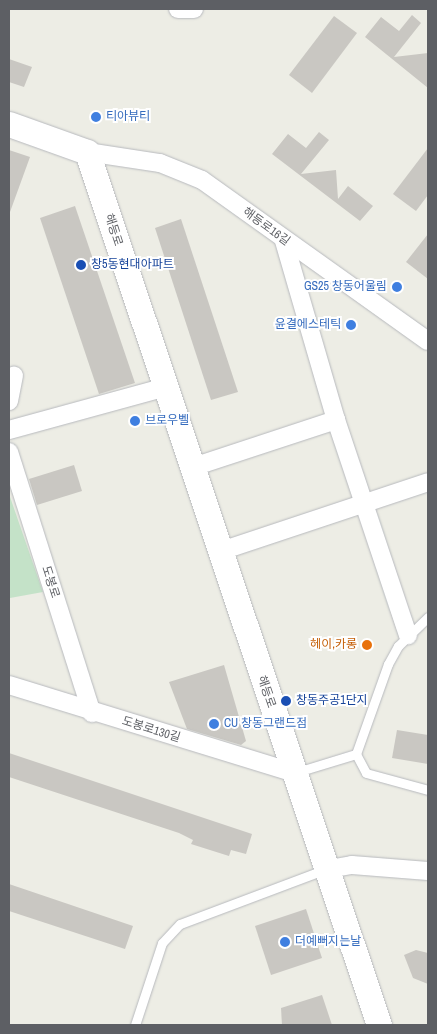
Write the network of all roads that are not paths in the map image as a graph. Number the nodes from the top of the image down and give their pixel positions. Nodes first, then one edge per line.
1 (178, 9) edge
2 (194, 9) edge
3 (9, 124) edge
4 (87, 152) junction
5 (284, 241) junction
6 (428, 341) edge
7 (14, 375) dead end
8 (163, 388) junction
9 (9, 401) edge
10 (336, 420) junction
11 (9, 430) edge
12 (9, 452) edge
13 (190, 468) junction
14 (428, 482) edge
15 (366, 503) junction
16 (218, 552) junction
17 (428, 617) edge
18 (408, 635) junction
19 (9, 685) edge
20 (92, 713) junction
21 (356, 754) junction
22 (295, 773) junction
23 (428, 790) edge
24 (329, 868) junction
25 (428, 871) edge
26 (135, 1025) edge
27 (379, 1025) edge

1 - 2 street
3 - 4 main road
4 - 5 street, 해등로16길
4 - 8 main road, 해등로
5 - 6 street, 해등로16길
5 - 10 street
7 - 9 street
8 - 11 street
8 - 13 main road, 해등로
10 - 13 street
10 - 15 street
12 - 20 street, 도봉로
13 - 16 main road, 해등로
14 - 15 street
15 - 16 street
15 - 18 street
16 - 22 main road, 해등로
17 - 18 lane
18 - 21 lane
19 - 20 street, 도봉로130길
20 - 22 street, 도봉로130길
21 - 22 lane
21 - 23 lane
22 - 24 main road, 해등로
24 - 25 street
24 - 26 lane
24 - 27 main road, 해등로

